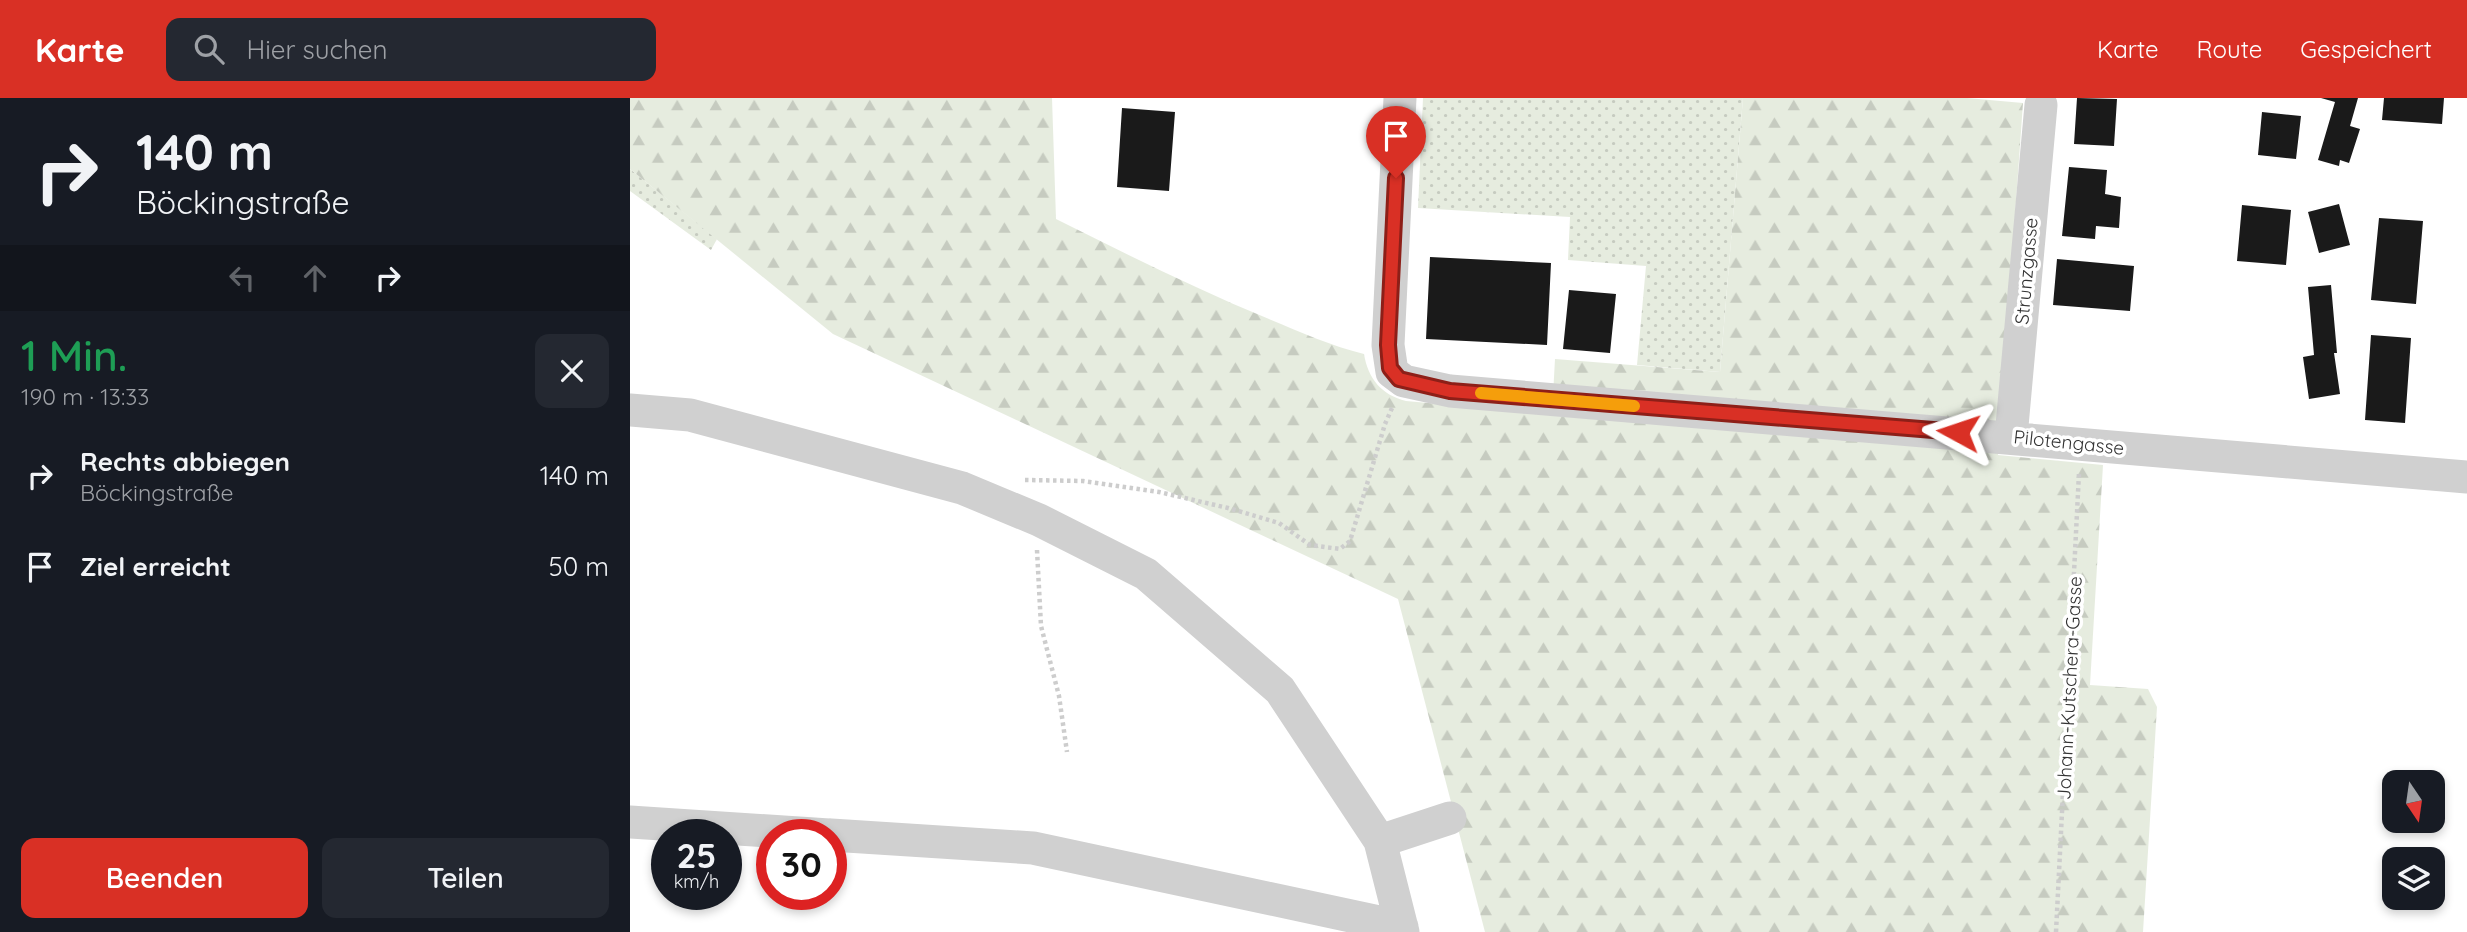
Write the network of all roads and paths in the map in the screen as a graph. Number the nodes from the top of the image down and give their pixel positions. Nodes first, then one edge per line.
1 (1400, 98) edge
2 (2040, 105) dead end
3 (1397, 372) junction
4 (630, 411) edge
5 (2011, 437) junction
6 (2081, 444) junction
7 (2467, 477) edge
8 (1020, 480) dead end
9 (1045, 523) junction
10 (1067, 752) dead end
11 (1450, 818) dead end
12 (630, 822) edge
13 (756, 830) edge
14 (847, 836) edge
15 (1380, 841) junction
16 (1403, 930) edge
17 (2056, 932) edge

1 - 3 street
2 - 5 street, Strunzgasse
3 - 5 street, Pilotengasse
3 - 8 path
4 - 9 street
5 - 6 street, Pilotengasse
6 - 7 street, Pilotengasse
6 - 17 path, Johann-Kutschera-Gasse
9 - 10 path
9 - 15 street
11 - 15 street
12 - 13 street
14 - 16 street
15 - 16 street

